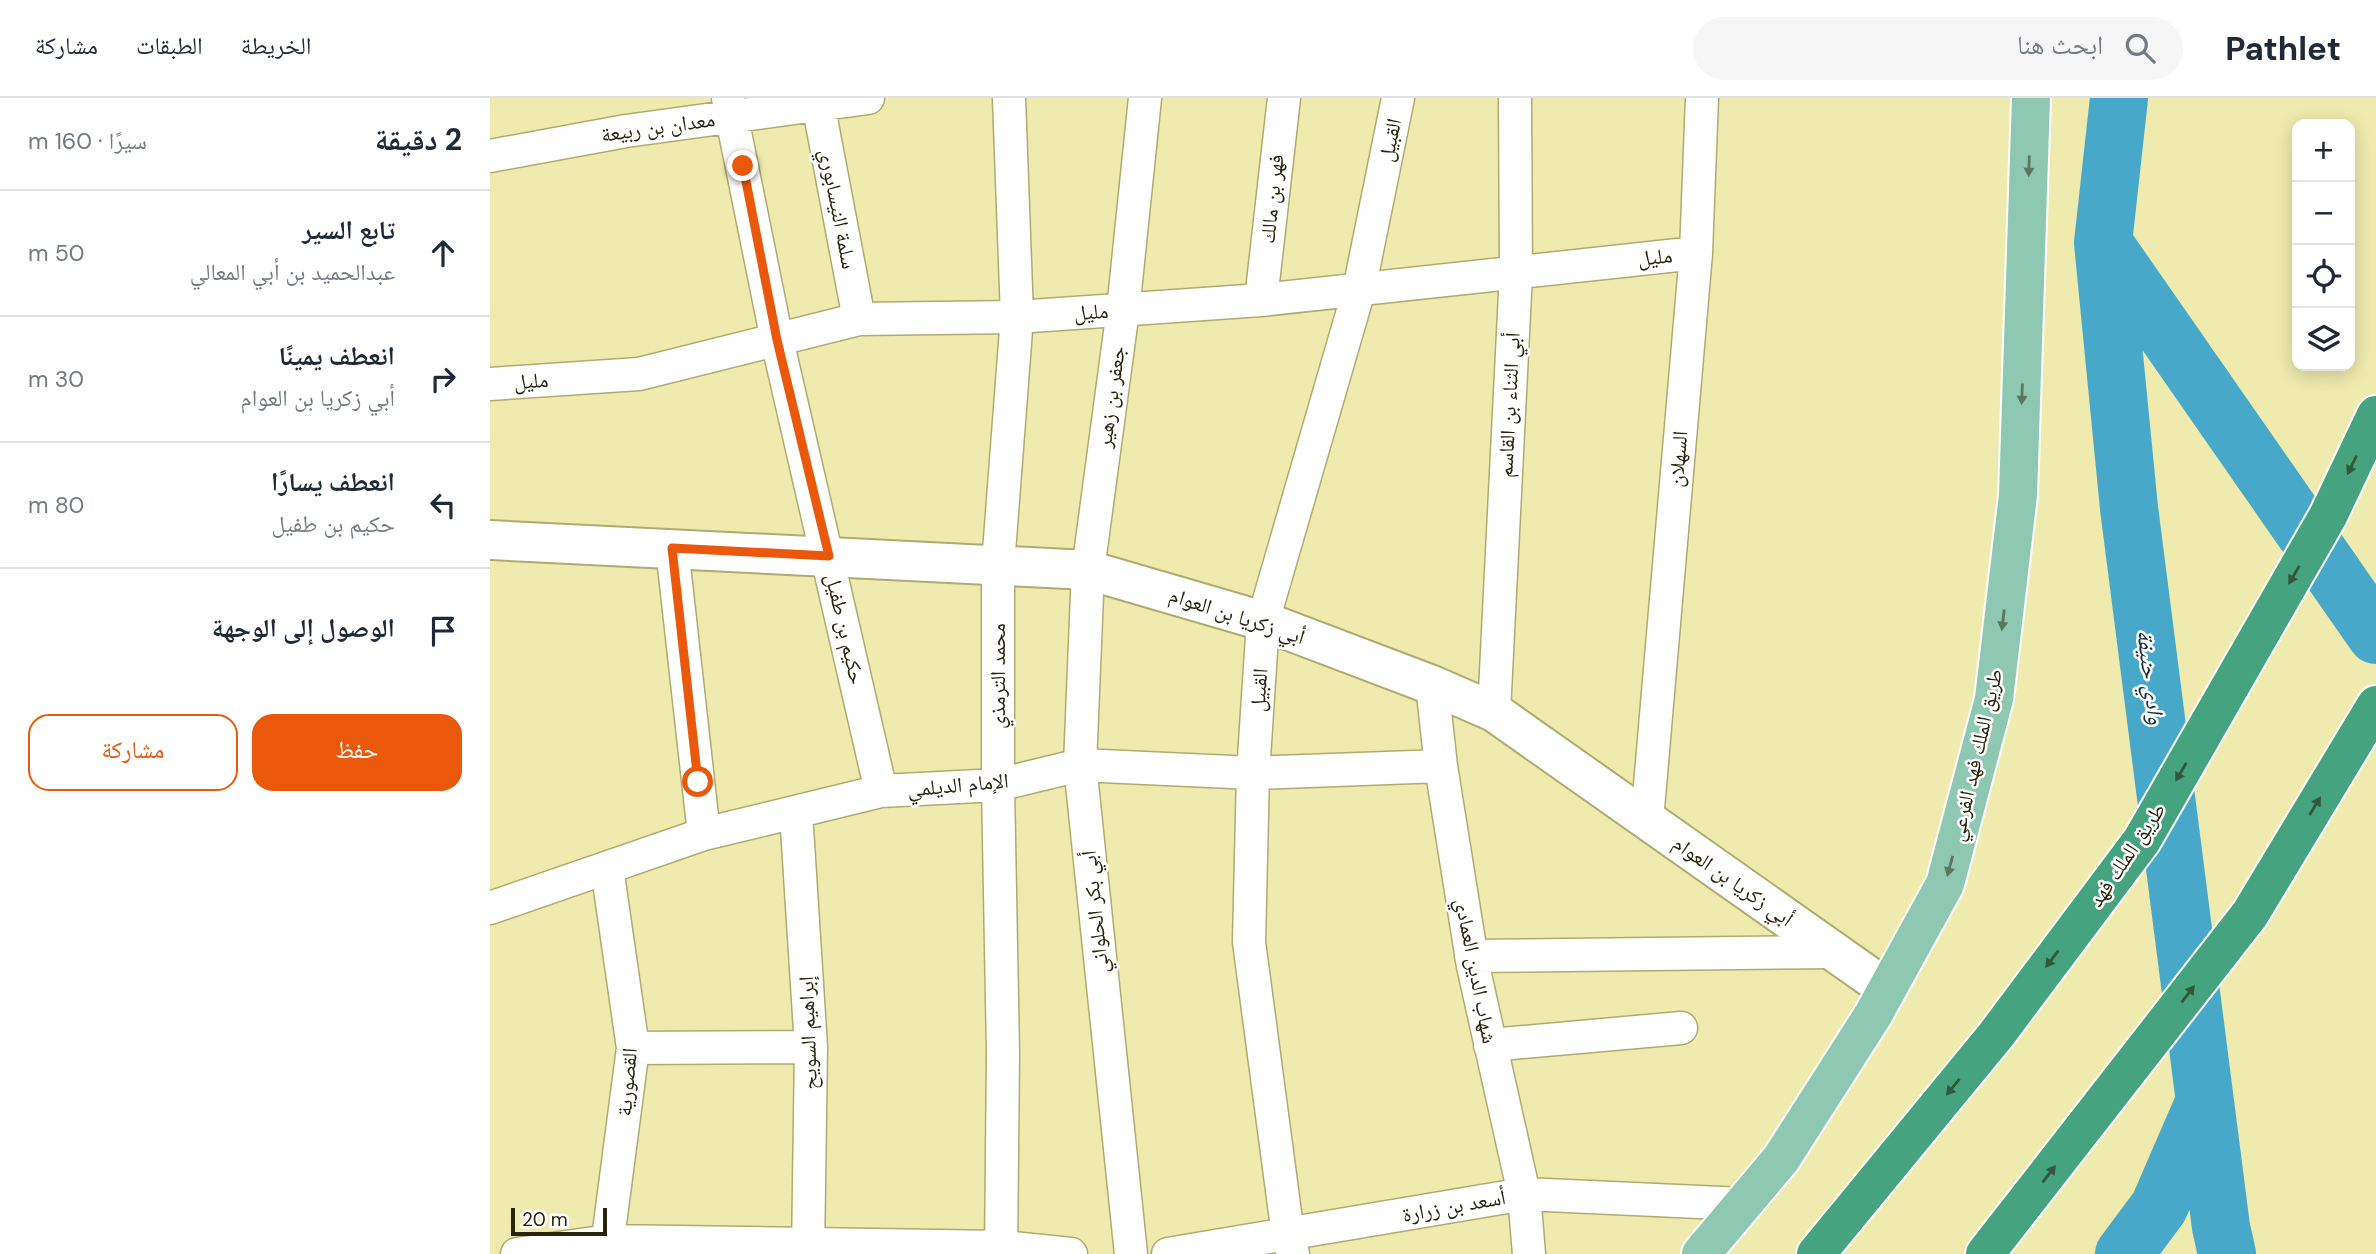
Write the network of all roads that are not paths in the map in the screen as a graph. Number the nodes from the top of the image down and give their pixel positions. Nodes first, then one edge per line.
1 (868, 98) edge
2 (1009, 98) edge
3 (1145, 98) edge
4 (1284, 98) edge
5 (1398, 98) edge
6 (1515, 98) edge
7 (1702, 98) edge
8 (2031, 98) edge
9 (818, 101) edge
10 (731, 107) edge
11 (490, 156) edge
12 (1696, 253) junction
13 (1516, 273) junction
14 (1359, 290) junction
15 (1261, 300) junction
16 (1123, 310) junction
17 (1017, 317) junction
18 (859, 319) junction
19 (777, 340) junction
20 (490, 384) edge
21 (2376, 415) edge
22 (490, 540) edge
23 (672, 548) junction
24 (829, 556) junction
25 (998, 565) junction
26 (1088, 570) junction
27 (1263, 621) junction
28 (1432, 685) junction
29 (2376, 705) edge
30 (1494, 712) junction
31 (1080, 765) junction
32 (1441, 766) junction
33 (1253, 773) junction
34 (998, 785) junction
35 (881, 791) junction
36 (796, 812) junction
37 (1647, 820) junction
38 (704, 834) junction
39 (607, 868) junction
40 (490, 908) edge
41 (1835, 952) junction
42 (1471, 956) junction
43 (1887, 989) junction
44 (1681, 1028) dead end
45 (1490, 1045) junction
46 (811, 1047) junction
47 (633, 1048) junction
48 (1524, 1194) junction
49 (1743, 1204) junction
50 (1996, 1241) edge
51 (1290, 1244) edge
52 (608, 1248) edge
53 (698, 1248) edge
54 (809, 1249) edge
55 (1002, 1251) edge
56 (517, 1254) edge
57 (1071, 1254) edge
58 (1131, 1254) edge
59 (1168, 1254) edge
60 (1529, 1254) edge
61 (1701, 1254) edge
62 (1816, 1254) edge

1 - 9 street, معدان بن ربيعة
2 - 17 street, محمد الترمذي
3 - 16 street, جعفر بن زهير
4 - 15 street, فهر بن مالك
5 - 14 street, القبيل
6 - 13 street, أبي الثناء بن القاسم
7 - 12 street, السهلان
8 -> 43 main road, طريق الملك فهد الفرعي
9 - 10 street, معدان بن ربيعة
9 - 18 street, سلمة النيسابوري
10 - 11 street, معدان بن ربيعة
10 - 19 street, حكيم بن طفيل
12 - 13 street, مليل
12 - 37 street, السهلان
13 - 14 street, مليل
13 - 30 street, أبي الثناء بن القاسم
14 - 15 street, مليل
14 - 27 street, القبيل
15 - 16 street, مليل
16 - 17 street, مليل
16 - 26 street, جعفر بن زهير
17 - 18 street, مليل
17 - 25 street, محمد الترمذي
18 - 19 street, مليل
19 - 20 street, مليل
19 - 24 street, حكيم بن طفيل
21 -> 62 highway, طريق الملك فهد
22 - 23 street, أبي زكريا بن العوام
23 - 24 street, أبي زكريا بن العوام
23 - 38 street
24 - 25 street, أبي زكريا بن العوام
24 - 35 street, حكيم بن طفيل
25 - 26 street, أبي زكريا بن العوام
25 - 34 street, محمد الترمذي
26 - 27 street, أبي زكريا بن العوام
26 - 31 street, أبي بكر الحلواني
27 - 28 street, أبي زكريا بن العوام
27 - 33 street, القبيل
28 - 30 street, أبي زكريا بن العوام
28 - 32 street, شهاب الدين العمادي
50 -> 29 highway
30 - 37 street, أبي زكريا بن العوام
31 - 33 street, الإمام الديلمي
31 - 34 street, الإمام الديلمي
31 - 58 street, أبي بكر الحلواني
32 - 33 street, الإمام الديلمي
32 - 42 street, شهاب الدين العمادي
33 - 51 street, القبيل
34 - 35 street, الإمام الديلمي
34 - 55 street, محمد الترمذي
35 - 36 street, الإمام الديلمي
36 - 38 street, الإمام الديلمي
36 - 46 street, إبراهيم السويح
37 - 41 street, أبي زكريا بن العوام
38 - 39 street, الإمام الديلمي
39 - 40 street, الإمام الديلمي
39 - 47 street, القصورية
41 - 42 street
41 - 43 street, أبي زكريا بن العوام
42 - 45 street, شهاب الدين العمادي
43 - 49 main road, طريق الملك فهد الفرعي
44 - 45 street
45 - 48 street, شهاب الدين العمادي
46 - 47 street
46 - 54 street, إبراهيم السويح
47 - 52 street, القصورية
48 - 49 street, أسعد بن زرارة
48 - 51 street, أسعد بن زرارة
48 - 60 street, شهاب الدين العمادي
49 - 61 main road, طريق الملك فهد الفرعي
51 - 59 street, أسعد بن زرارة
52 - 53 street
52 - 56 street
53 - 54 street
54 - 55 street
55 - 57 street

